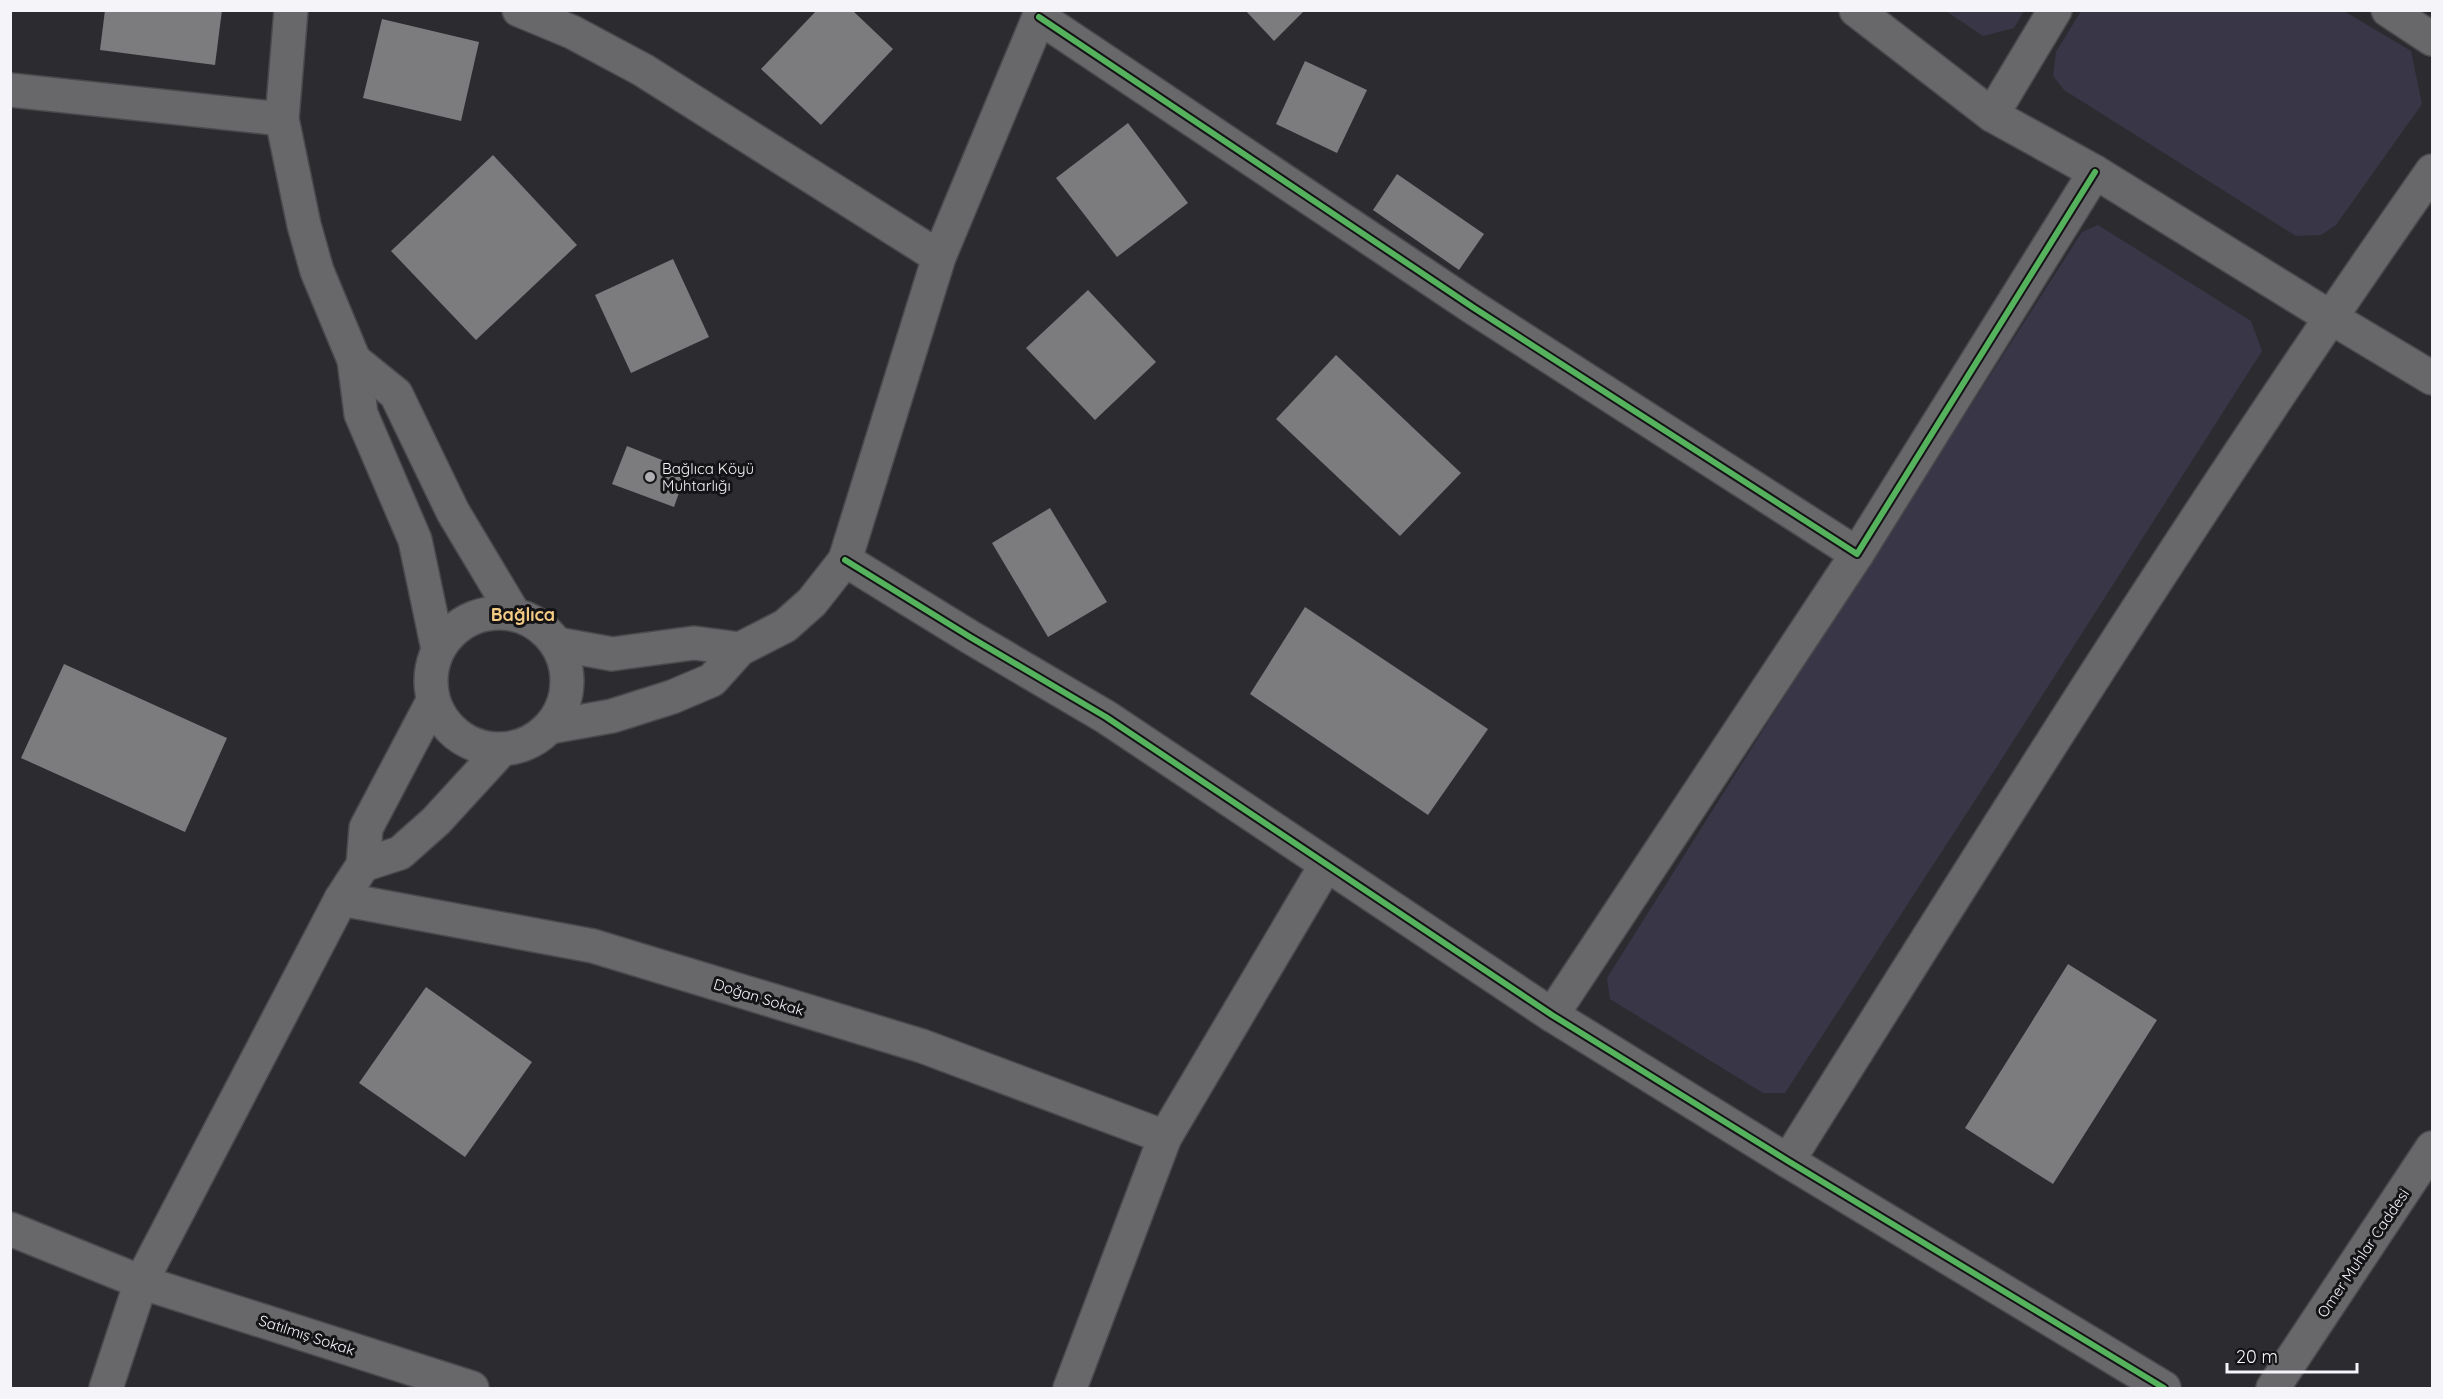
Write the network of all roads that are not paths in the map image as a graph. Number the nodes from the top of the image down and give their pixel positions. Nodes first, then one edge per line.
1 (291, 10) edge
2 (519, 10) edge
3 (1856, 10) edge
4 (2055, 10) edge
5 (2388, 10) edge
6 (1041, 14) edge
7 (2433, 39) edge
8 (10, 90) edge
9 (1992, 115) junction
10 (282, 119) junction
11 (2433, 171) edge
12 (2095, 172) junction
13 (939, 257) junction
14 (2330, 317) junction
15 (354, 360) junction
16 (2433, 378) edge
17 (1857, 554) junction
18 (844, 560) junction
19 (514, 614) junction
20 (557, 644) junction
21 (438, 649) junction
22 (740, 649) junction
23 (433, 701) junction
24 (550, 727) junction
25 (502, 749) junction
26 (363, 865) junction
27 (1326, 865) junction
28 (341, 900) junction
29 (1552, 1015) junction
30 (1165, 1137) junction
31 (2433, 1148) edge
32 (1788, 1161) junction
33 (10, 1229) edge
34 (141, 1282) junction
35 (106, 1389) edge
36 (472, 1389) edge
37 (1070, 1389) edge
38 (2164, 1389) edge
39 (2273, 1389) edge

1 - 10 street
2 - 13 street
3 - 9 street
4 - 9 street
5 - 7 street
6 - 13 street
6 - 17 street
8 - 10 street
9 - 12 street
10 - 15 street
11 - 14 street
12 - 14 street
12 - 17 street
13 - 18 street
14 - 16 street
14 - 32 street
15 - 19 street
15 - 21 street
17 - 29 street
18 - 22 street
18 - 27 street
19 - 20 street
19 - 21 street
20 - 22 street
20 - 24 street
21 - 23 street
22 - 24 street
23 - 25 street
23 - 26 street
24 - 25 street
25 - 26 street
26 - 28 street
27 - 29 street
27 - 30 street
28 - 30 street, Doğan Sokak
28 - 34 street
29 - 32 street
30 - 37 street
31 - 39 street, Omer Muhlar Caddesi
32 - 38 street
33 - 34 street, Satılmış Sokak
34 - 35 street
34 - 36 street, Satılmış Sokak

